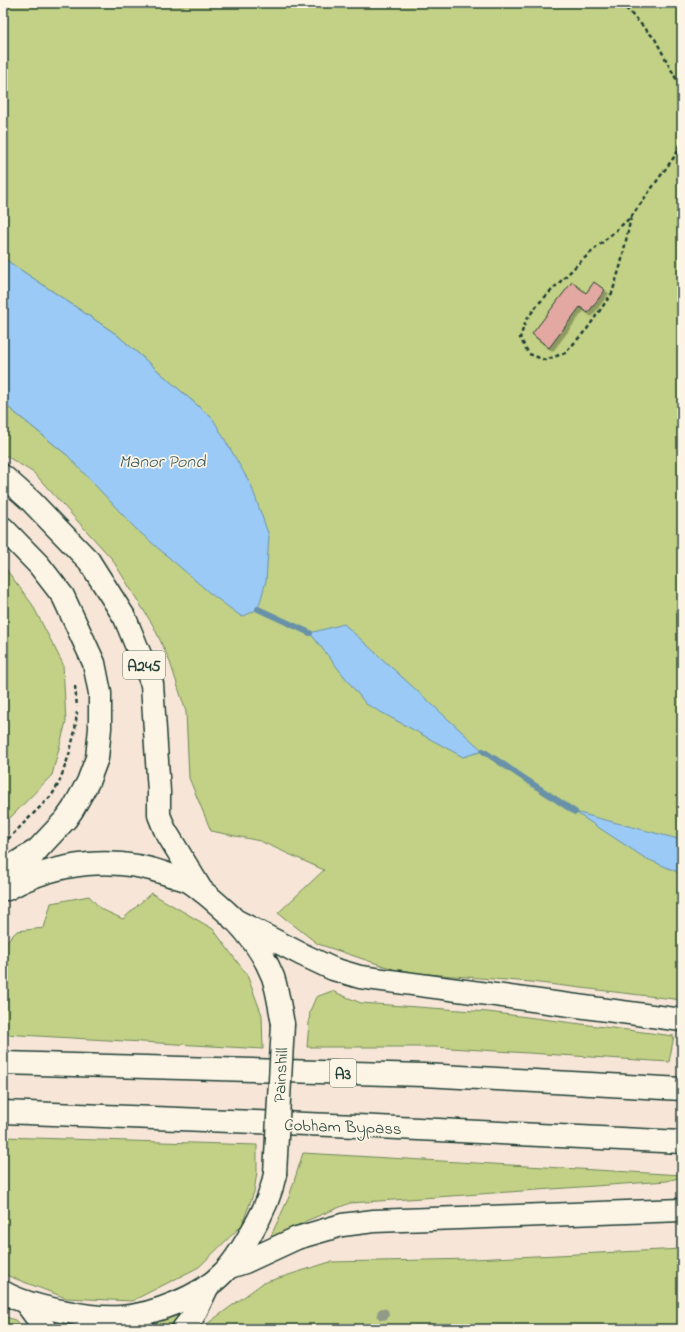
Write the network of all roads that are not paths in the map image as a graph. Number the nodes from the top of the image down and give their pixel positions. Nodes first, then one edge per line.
1 (3, 476) edge
2 (3, 528) edge
3 (4, 884) edge
4 (202, 891) junction
5 (233, 919) junction
6 (682, 1020) edge
7 (3, 1064) edge
8 (682, 1089) edge
9 (3, 1112) edge
10 (682, 1142) edge
11 (682, 1210) edge
12 (230, 1267) junction
13 (208, 1286) junction
14 (3, 1292) edge
15 (25, 1302) junction
16 (45, 1329) edge
17 (183, 1329) edge

1 - 4 main road, A245
2 - 3 main road
3 - 4 main road, Painshill
4 - 5 main road, Painshill
5 - 6 main road
5 - 12 main road, Painshill, bridge
7 - 8 main road, A3
9 - 10 main road, Cobham Bypass
11 - 12 main road
12 - 13 main road, Painshill
13 - 15 main road, Painshill
13 - 17 main road
14 - 15 main road, Painshill
15 - 16 main road

